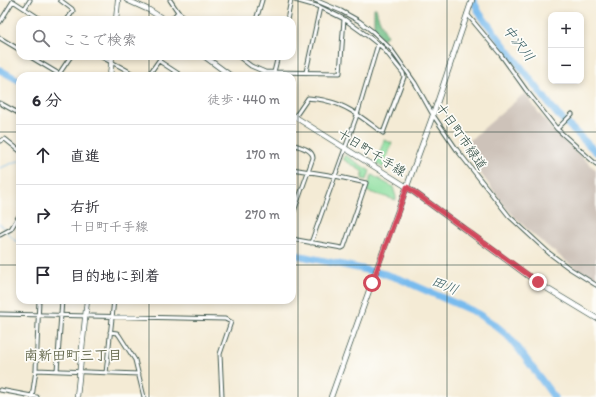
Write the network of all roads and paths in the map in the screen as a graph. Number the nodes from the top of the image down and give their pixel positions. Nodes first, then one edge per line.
1 (30, 0) edge
2 (60, 0) edge
3 (118, 0) edge
4 (128, 0) edge
5 (170, 0) edge
6 (262, 0) edge
7 (291, 0) edge
8 (295, 0) edge
9 (315, 0) edge
10 (472, 0) edge
11 (320, 6) junction
12 (25, 8) junction
13 (468, 11) junction
14 (178, 12) junction
15 (36, 16) edge
16 (70, 16) edge
17 (116, 16) edge
18 (159, 16) edge
19 (174, 16) edge
20 (184, 16) edge
21 (257, 16) edge
22 (288, 16) edge
23 (344, 19) junction
24 (0, 22) edge
25 (0, 38) edge
26 (378, 44) junction
27 (16, 48) edge
28 (36, 60) edge
29 (68, 60) edge
30 (107, 60) edge
31 (209, 60) edge
32 (244, 60) edge
33 (277, 60) edge
34 (158, 61) joint
35 (111, 62) junction
36 (56, 72) edge
37 (60, 72) edge
38 (110, 72) edge
39 (130, 72) edge
40 (151, 72) edge
41 (176, 72) edge
42 (226, 72) edge
43 (265, 72) edge
44 (265, 72) edge
45 (274, 72) junction
46 (306, 72) junction
47 (0, 103) edge
48 (16, 112) edge
49 (296, 113) edge
50 (357, 115) junction
51 (433, 115) junction
52 (571, 115) dead end
53 (296, 117) edge
54 (558, 128) junction
55 (0, 141) edge
56 (296, 146) edge
57 (16, 148) edge
58 (345, 148) junction
59 (596, 164) edge
60 (296, 170) edge
61 (308, 172) junction
62 (335, 176) junction
63 (407, 187) junction
64 (296, 206) edge
65 (16, 221) edge
66 (0, 235) edge
67 (296, 239) edge
68 (311, 243) junction
69 (596, 285) edge
70 (39, 304) edge
71 (62, 304) edge
72 (87, 304) edge
73 (114, 304) edge
74 (0, 314) edge
75 (38, 314) junction
76 (61, 315) junction
77 (86, 316) junction
78 (112, 317) junction
79 (596, 318) edge
80 (110, 332) junction
81 (36, 370) junction
82 (57, 371) junction
83 (80, 372) junction
84 (106, 373) junction
85 (139, 374) junction
86 (0, 390) edge
87 (34, 397) edge
88 (77, 397) edge
89 (144, 397) edge
90 (222, 397) edge
91 (331, 397) edge

1 - 12 street
2 - 16 street
3 - 17 street
4 - 18 street
5 - 14 street
6 - 21 street
7 - 22 street
8 - 11 street
9 - 51 street, 十日町市緑道
10 - 13 street
11 - 23 street
11 - 46 street
12 - 15 street
12 - 24 street
13 - 51 street
13 - 54 street
14 - 19 street
14 - 20 street
23 - 26 street
23 - 46 street
25 - 27 street
26 - 50 street
26 - 50 street
28 - 36 street
29 - 37 street
30 - 35 street
31 - 42 street
32 - 43 street
33 - 45 street
34 - 40 street
34 - 41 street
35 - 38 street
35 - 39 street
44 - 45 street
45 - 46 street
47 - 48 street
49 - 50 street
50 - 58 street
51 - 63 street
51 - 69 street, 十日町市緑道
52 - 54 street
53 - 58 street, 十日町千手線
54 - 59 street
55 - 57 street
56 - 61 street
58 - 62 street
58 - 63 street, 十日町千手線
60 - 61 street
61 - 62 street
61 - 64 street
62 - 68 street
62 - 68 street
63 - 79 street, 十日町千手線
63 - 91 street
65 - 66 street
67 - 68 street
70 - 75 street
71 - 76 street
72 - 77 street
73 - 78 street
74 - 75 street
75 - 76 street
75 - 81 street
76 - 77 street
76 - 82 street
77 - 78 street
77 - 83 street
78 - 80 street
78 - 90 street
80 - 84 street
80 - 85 street
81 - 82 street
81 - 87 street
82 - 83 street
83 - 84 street
83 - 88 street
84 - 85 street
85 - 89 street
86 - 87 street

